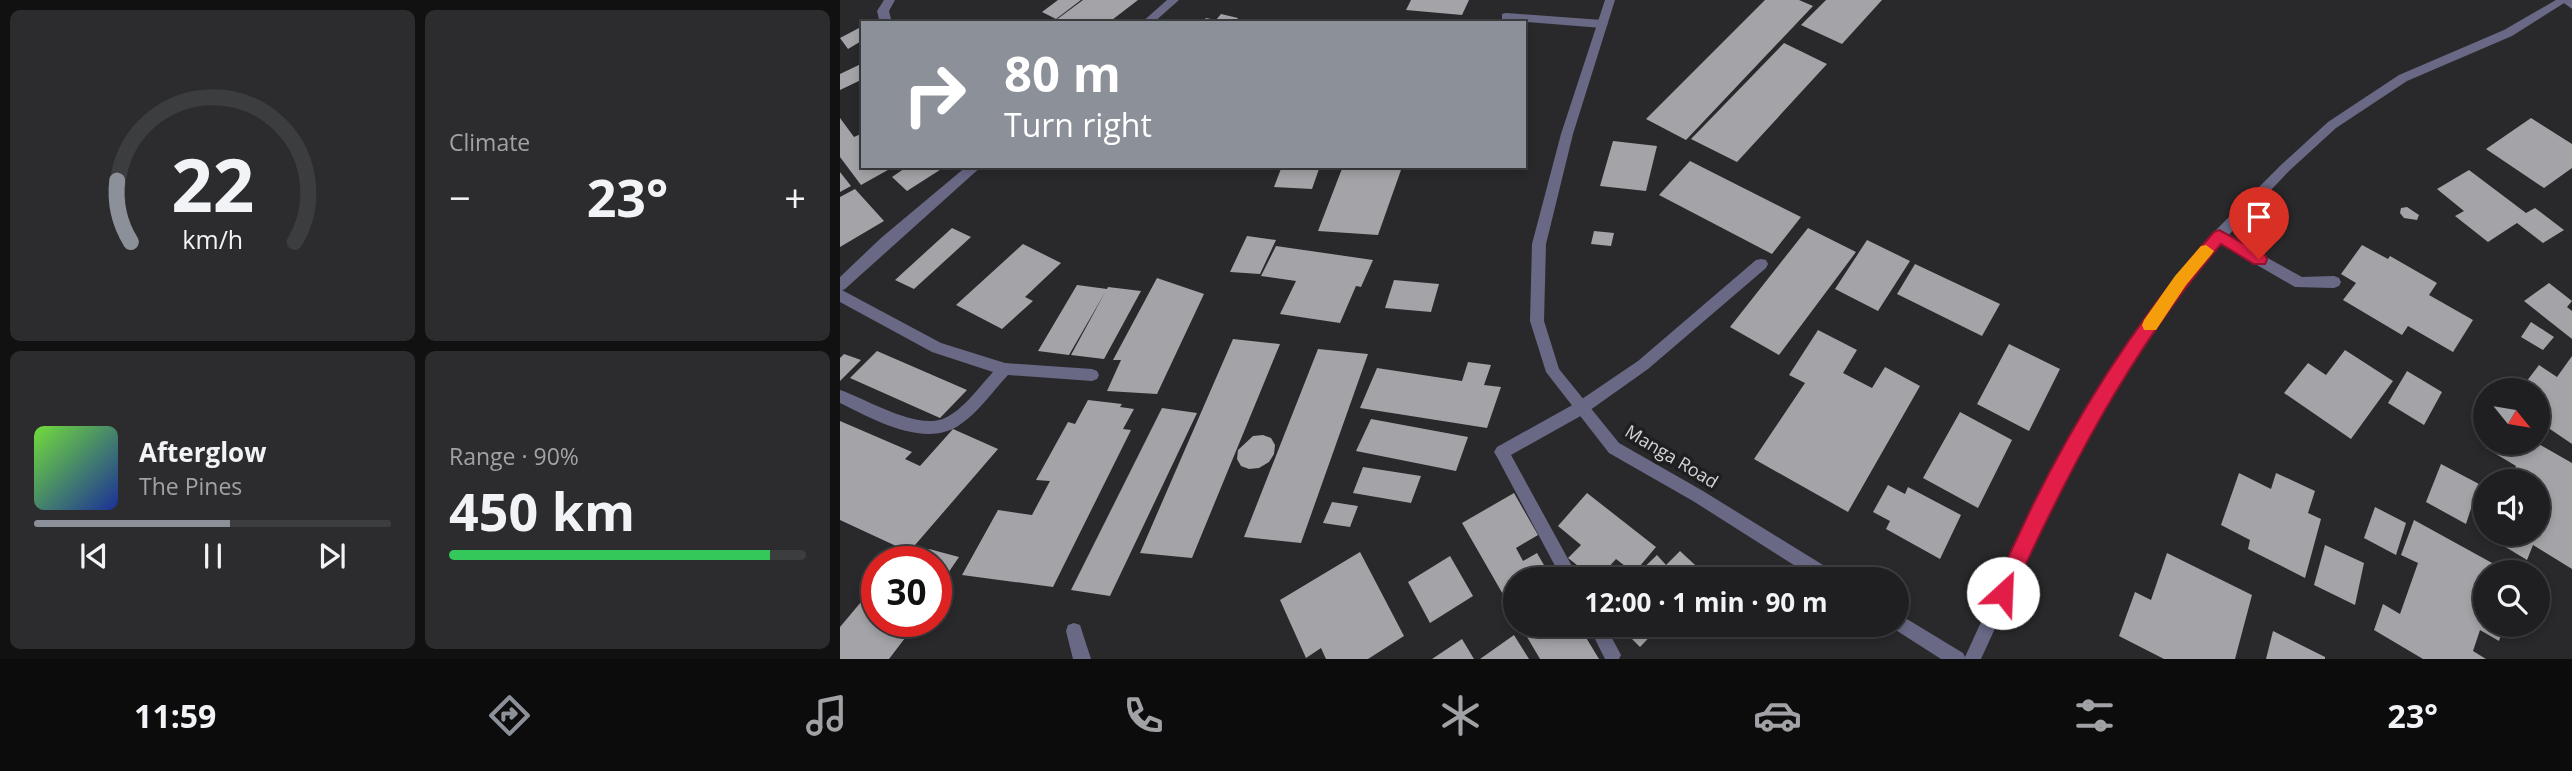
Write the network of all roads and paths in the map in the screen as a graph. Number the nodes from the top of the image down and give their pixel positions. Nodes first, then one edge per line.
1 (890, 0) edge
2 (1174, 0) edge
3 (1610, 0) edge
4 (2565, 0) edge
5 (2572, 5) edge
6 (1506, 16) dead end
7 (886, 21) edge
8 (1148, 21) edge
9 (1602, 24) junction
10 (974, 168) edge
11 (2219, 236) junction
12 (1761, 264) dead end
13 (2334, 282) dead end
14 (840, 285) edge
15 (840, 295) edge
16 (1005, 369) junction
17 (1093, 375) dead end
18 (840, 396) edge
19 (1581, 408) junction
20 (1564, 567) edge
21 (1811, 567) edge
22 (1909, 629) edge
23 (1074, 631) dead end
24 (1602, 637) edge
25 (1612, 655) dead end
26 (1082, 659) edge
27 (1957, 659) edge
28 (1972, 659) edge

1 - 7 street
2 - 8 street
3 - 9 street, Manga Road
4 - 5 street
4 - 11 street
6 - 9 street
9 - 19 street, Manga Road
10 - 14 street
11 - 13 street
11 - 28 street
12 - 19 street
15 - 16 street
16 - 17 street
16 - 18 street
19 - 20 street
19 - 21 street, Manga Road
22 - 27 street
23 - 26 street
24 - 25 street

